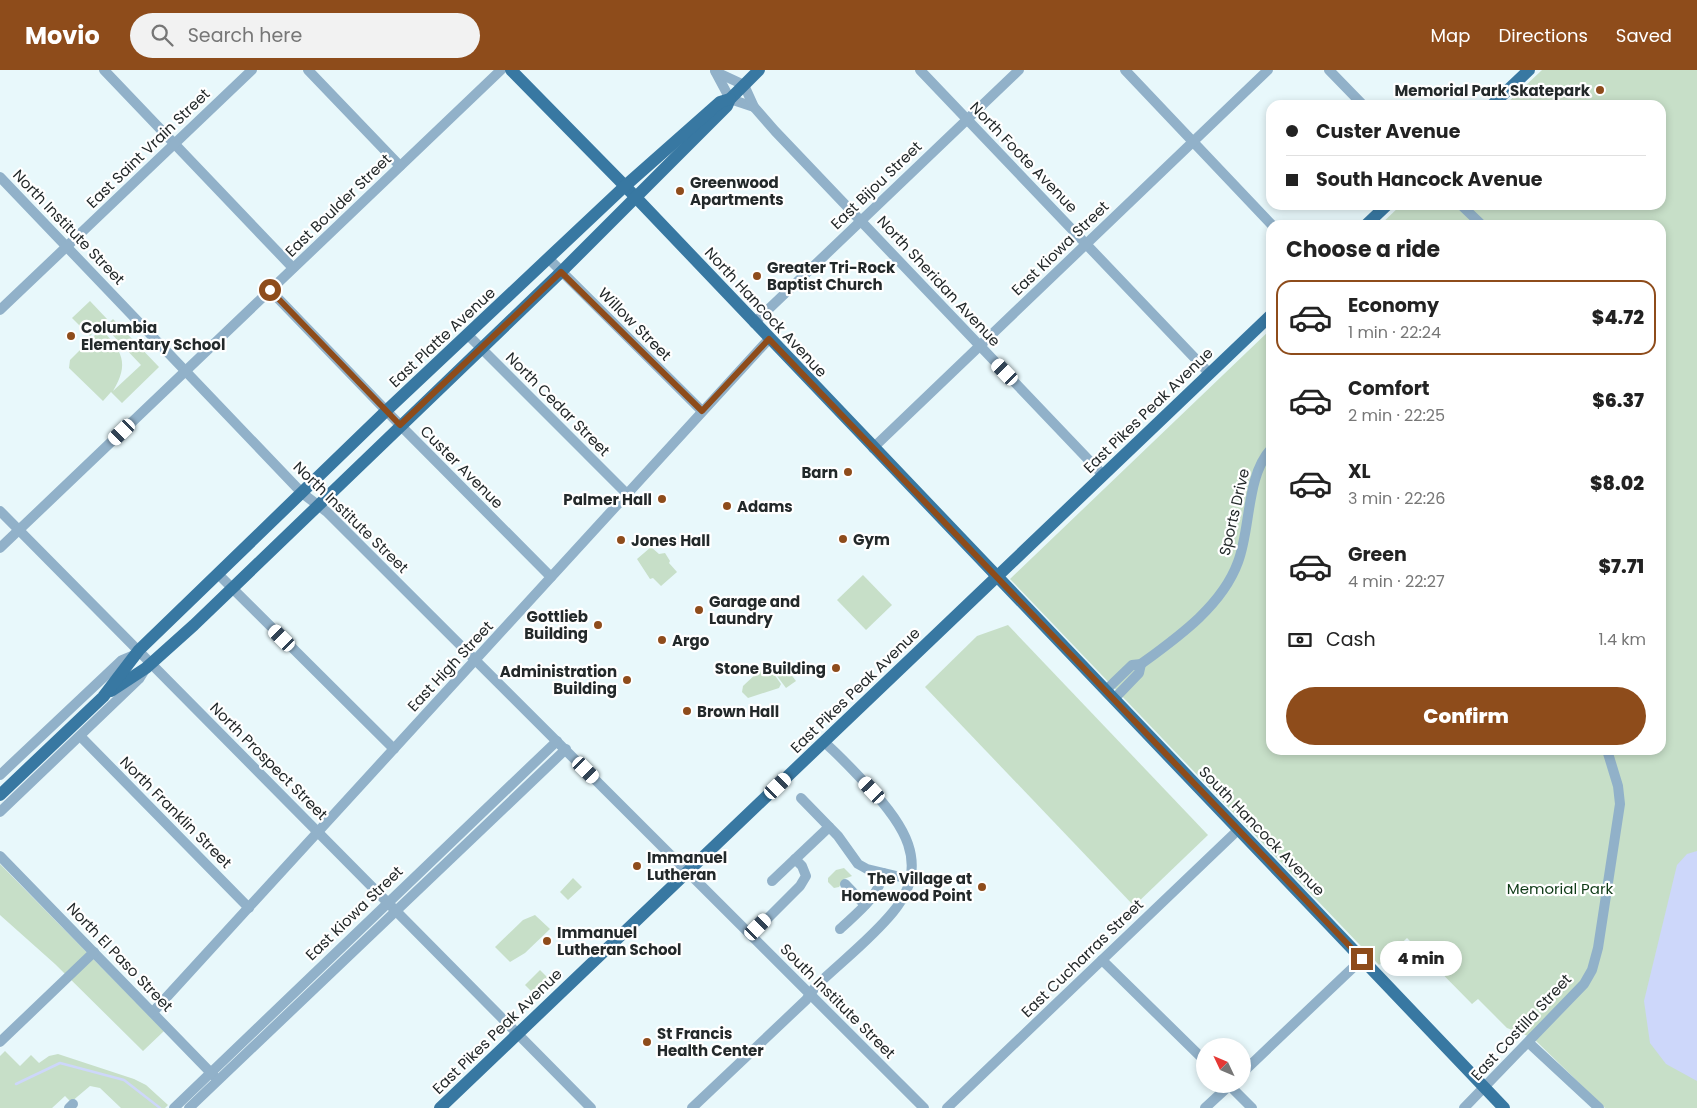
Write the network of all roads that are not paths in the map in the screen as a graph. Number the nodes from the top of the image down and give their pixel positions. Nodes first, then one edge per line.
1 (104, 70) edge
2 (252, 70) edge
3 (308, 70) edge
4 (500, 70) edge
5 (512, 70) edge
6 (759, 70) edge
7 (920, 70) edge
8 (1019, 70) edge
9 (1125, 70) edge
10 (1268, 70) edge
11 (1329, 70) edge
12 (1529, 70) edge
13 (715, 71) edge
14 (744, 85) junction
15 (730, 99) junction
16 (1358, 100) edge
17 (1497, 100) edge
18 (754, 107) junction
19 (968, 119) junction
20 (1194, 141) junction
21 (175, 144) junction
22 (400, 166) junction
23 (0, 177) edge
24 (625, 186) junction
25 (637, 198) junction
26 (1382, 210) edge
27 (1466, 210) edge
28 (860, 220) junction
29 (1267, 220) edge
30 (1371, 220) edge
31 (1477, 220) edge
32 (1086, 243) junction
33 (67, 246) junction
34 (548, 258) junction
35 (293, 268) junction
36 (561, 272) junction
37 (270, 290) junction
38 (0, 310) edge
39 (1266, 320) edge
40 (754, 323) junction
41 (468, 335) junction
42 (769, 339) junction
43 (980, 346) junction
44 (481, 348) junction
45 (185, 371) junction
46 (1209, 374) junction
47 (386, 411) junction
48 (702, 411) junction
49 (400, 425) junction
50 (873, 448) junction
51 (1266, 455) edge
52 (1103, 476) junction
53 (302, 493) junction
54 (627, 494) junction
55 (319, 504) junction
56 (0, 511) edge
57 (19, 530) junction
58 (0, 548) edge
59 (218, 574) junction
60 (551, 577) junction
61 (996, 578) junction
62 (232, 588) junction
63 (136, 652) junction
64 (475, 661) junction
65 (149, 665) junction
66 (1110, 695) junction
67 (103, 697) junction
68 (81, 737) junction
69 (557, 741) junction
70 (824, 742) junction
71 (394, 749) junction
72 (566, 749) junction
73 (1609, 755) edge
74 (0, 774) edge
75 (0, 795) edge
76 (801, 798) dead end
77 (0, 812) edge
78 (829, 827) junction
79 (1238, 830) junction
80 (318, 832) junction
81 (0, 856) edge
82 (795, 859) junction
83 (688, 872) junction
84 (884, 873) junction
85 (909, 879) junction
86 (772, 881) dead end
87 (846, 884) dead end
88 (388, 902) junction
89 (865, 904) junction
90 (249, 908) junction
91 (398, 912) junction
92 (840, 929) dead end
93 (751, 935) junction
94 (94, 952) junction
95 (1362, 959) junction
96 (1102, 960) junction
97 (810, 994) junction
98 (153, 1012) junction
99 (518, 1033) junction
100 (0, 1042) edge
101 (1529, 1043) junction
102 (1196, 1052) edge
103 (1251, 1064) edge
104 (210, 1071) junction
105 (218, 1080) junction
106 (1485, 1088) junction
107 (1221, 1093) edge
108 (1238, 1093) edge
109 (175, 1107) edge
110 (189, 1108) edge
111 (440, 1108) edge
112 (590, 1108) edge
113 (692, 1108) edge
114 (924, 1108) edge
115 (947, 1108) edge
116 (1206, 1108) edge
117 (1252, 1108) edge
118 (1464, 1108) edge
119 (1504, 1108) edge
120 (1599, 1108) edge

1 - 21 street
2 - 21 street, East Saint Vrain Street
3 - 22 street
4 - 22 street, East Boulder Street
5 - 24 main road, North Hancock Avenue
6 - 14 main road, East Platte Avenue
7 - 19 street, North Foote Avenue
8 - 19 street, East Bijou Street
9 - 20 street
10 - 20 street, East Kiowa Street
11 - 16 street
12 - 17 main road
13 - 14 street
13 - 15 street
14 - 15 main road, East Platte Avenue
14 - 18 street, North Sheridan Avenue
15 - 18 street, North Sheridan Avenue
15 - 24 main road, East Platte Avenue
15 - 25 main road, East Platte Avenue
18 - 28 street, North Sheridan Avenue
19 - 28 street, East Bijou Street
19 - 32 street, North Foote Avenue
20 - 29 street
20 - 32 street, East Kiowa Street
21 - 33 street, East Saint Vrain Street
21 - 35 street
22 - 35 street, East Boulder Street
23 - 33 street, North Institute Street
24 - 25 main road, North Hancock Avenue
24 - 34 main road, East Platte Avenue
25 - 36 main road, East Platte Avenue
25 - 40 main road, North Hancock Avenue
26 - 30 main road
27 - 31 street
28 - 40 street, East Bijou Street
28 - 43 street, North Sheridan Avenue
32 - 43 street, East Kiowa Street
32 - 46 street, North Foote Avenue
33 - 38 street, East Saint Vrain Street
33 - 45 street, North Institute Street
34 - 36 street, Willow Street
34 - 41 main road, East Platte Avenue
35 - 37 street, East Boulder Street
36 - 44 main road, East Platte Avenue
36 - 48 street, Willow Street
37 - 45 street, East Boulder Street
37 - 47 street, Custer Avenue
39 - 46 main road, East Pikes Peak Avenue
40 - 42 main road, North Hancock Avenue
41 - 44 street, North Cedar Street
41 - 47 main road, East Platte Avenue
42 - 48 street, East High Street
42 - 50 main road, North Hancock Avenue
43 - 50 street, East Kiowa Street
43 - 52 street, North Sheridan Avenue
44 - 49 main road, East Platte Avenue
44 - 54 street, North Cedar Street
45 - 53 street, North Institute Street
45 - 57 street, East Boulder Street
46 - 52 main road, East Pikes Peak Avenue
47 - 49 street, Custer Avenue
47 - 53 main road, East Platte Avenue
48 - 54 street, East High Street
49 - 55 main road, East Platte Avenue
49 - 60 street, Custer Avenue
50 - 61 main road, North Hancock Avenue
51 - 66 street, Sports Drive
52 - 61 main road, East Pikes Peak Avenue
53 - 55 street, North Institute Street
53 - 59 main road, East Platte Avenue
54 - 60 street, East High Street
55 - 62 main road, East Platte Avenue
55 - 64 street, North Institute Street
56 - 57 street, North Prospect Street
57 - 58 street, East Boulder Street
57 - 63 street, North Prospect Street
59 - 62 street
59 - 63 main road, East Platte Avenue
60 - 64 street, East High Street
61 - 66 main road, South Hancock Avenue
61 - 70 main road, East Pikes Peak Avenue
62 - 65 main road, East Platte Avenue
62 - 71 street
63 - 65 street, North Prospect Street
63 - 67 main road, East Platte Avenue
63 - 74 street
64 - 69 street, North Institute Street
64 - 71 street, East High Street
65 - 67 main road, East Platte Avenue
65 - 68 street
65 - 80 street, North Prospect Street
66 - 79 main road, South Hancock Avenue
67 - 75 main road, East Platte Avenue
68 - 77 street
68 - 90 street, North Franklin Street
69 - 72 street, North Institute Street
69 - 88 street, East Kiowa Street
70 - 83 main road, East Pikes Peak Avenue
70 - 85 street
71 - 80 street, East High Street
72 - 83 street, North Institute Street
72 - 91 street, East Kiowa Street
73 - 101 street, East Costilla Street
76 - 78 street
78 - 82 street
78 - 84 street
79 - 95 main road, South Hancock Avenue
79 - 96 street, East Cucharras Street
80 - 88 street, North Prospect Street
80 - 90 street, East High Street
81 - 94 street, North El Paso Street
82 - 86 street
82 - 93 street
83 - 93 street, South Institute Street
83 - 99 main road, East Pikes Peak Avenue
84 - 85 street
84 - 89 street
85 - 97 street
87 - 89 street
88 - 91 street, North Prospect Street
88 - 104 street, East Kiowa Street
89 - 92 street
90 - 98 street, East High Street
91 - 99 street, North Prospect Street
91 - 105 street, East Kiowa Street
93 - 97 street, South Institute Street
94 - 98 street, North El Paso Street
94 - 100 street
95 - 103 street
95 - 106 main road, South Hancock Avenue
96 - 102 street
96 - 115 street, East Cucharras Street
97 - 113 street
97 - 114 street, South Institute Street
98 - 104 street, North El Paso Street
99 - 111 main road, East Pikes Peak Avenue
99 - 112 street, North Prospect Street
101 - 106 street, East Costilla Street
101 - 120 street
104 - 105 street, North El Paso Street
104 - 109 street, East Kiowa Street
105 - 110 street, East Kiowa Street
106 - 118 street, East Costilla Street
106 - 119 main road, South Hancock Avenue
107 - 116 street
108 - 117 street

